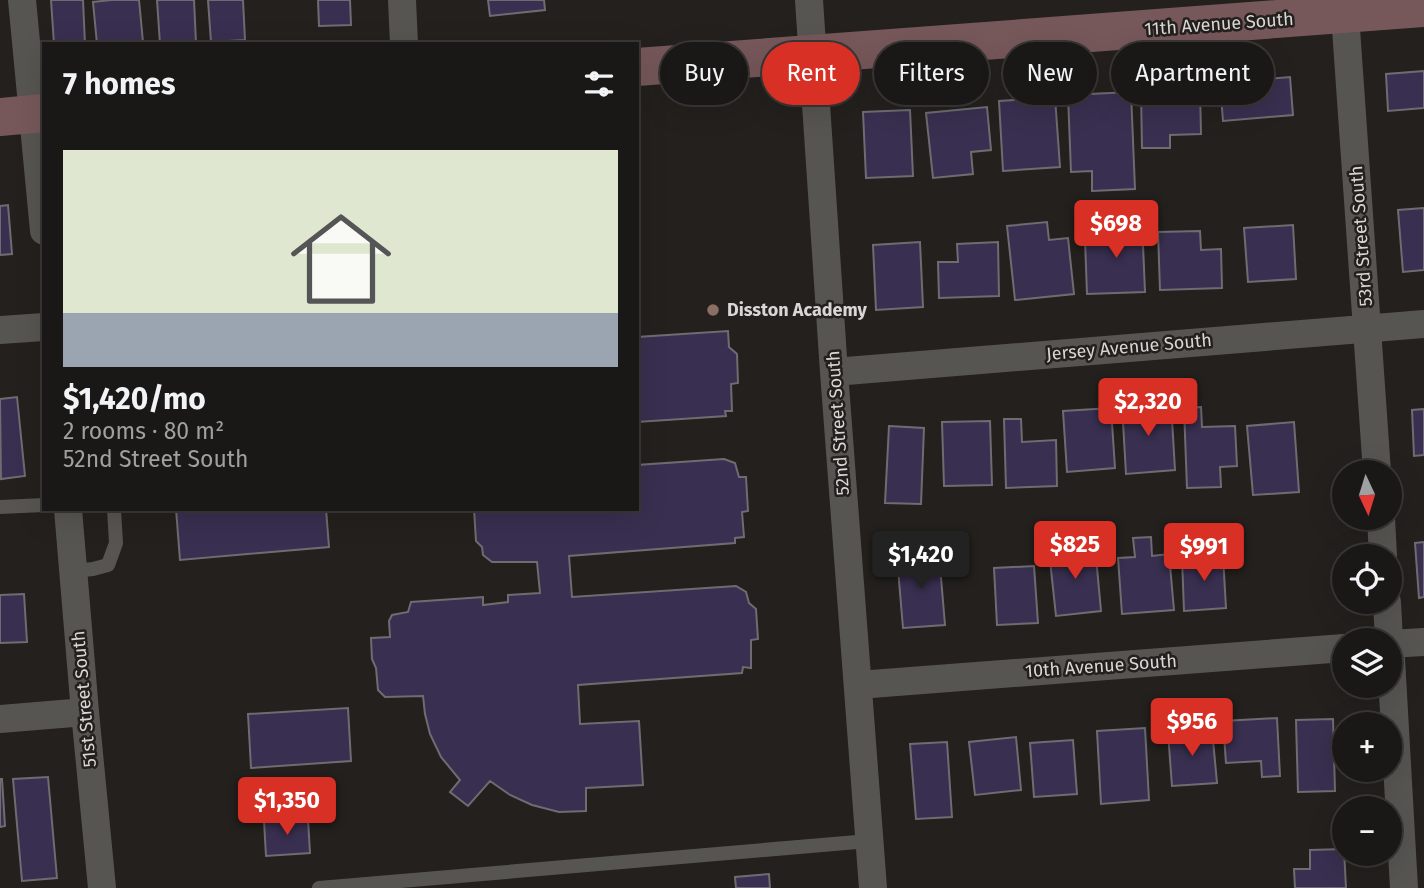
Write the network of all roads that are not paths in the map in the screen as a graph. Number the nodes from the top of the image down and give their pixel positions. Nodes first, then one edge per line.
1 (22, 0) edge
2 (402, 0) edge
3 (809, 0) edge
4 (1345, 7) edge
5 (1424, 8) edge
6 (404, 42) edge
7 (811, 42) edge
8 (860, 50) edge
9 (762, 58) edge
10 (639, 67) edge
11 (816, 105) edge
12 (25, 115) edge
13 (42, 219) edge
14 (1424, 324) edge
15 (42, 327) edge
16 (1367, 327) junction
17 (0, 330) edge
18 (834, 372) junction
19 (1376, 460) edge
20 (42, 505) edge
21 (0, 508) edge
22 (68, 511) edge
23 (114, 511) edge
24 (74, 571) junction
25 (1424, 642) edge
26 (1402, 643) edge
27 (1332, 649) edge
28 (858, 685) junction
29 (1393, 698) edge
30 (85, 712) junction
31 (0, 719) edge
32 (869, 841) junction
33 (102, 888) edge
34 (319, 888) edge
35 (873, 888) edge
36 (1404, 888) edge

1 - 12 street
2 - 6 street
3 - 7 street, 52nd Street South
4 - 5 street, 11th Avenue South
4 - 8 street, 11th Avenue South
4 - 16 street, 53rd Street South
9 - 10 street, 11th Avenue South
11 - 18 street, 52nd Street South
12 - 13 street
14 - 16 street, Jersey Avenue South
15 - 17 street
16 - 18 street, Jersey Avenue South
16 - 19 street, 53rd Street South
18 - 28 street, 52nd Street South
20 - 21 lane
22 - 24 street, 51st Street South
23 - 24 lane
24 - 30 street, 51st Street South
25 - 26 street
27 - 28 street, 10th Avenue South
28 - 32 street, 52nd Street South
29 - 36 street
30 - 31 street
30 - 33 street, 51st Street South
32 - 34 lane
32 - 35 street, 52nd Street South

